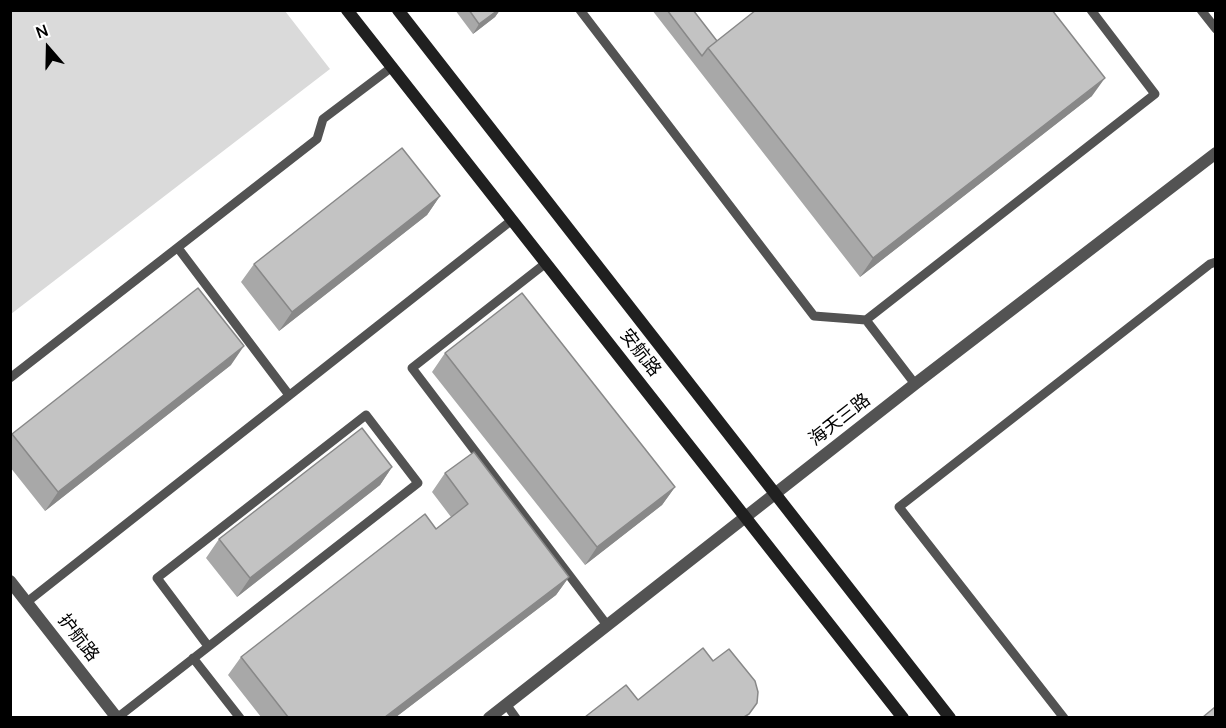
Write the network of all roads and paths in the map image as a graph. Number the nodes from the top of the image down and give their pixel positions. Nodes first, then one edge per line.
1 (347, 10) edge
2 (580, 10) edge
3 (1091, 10) edge
4 (1201, 10) edge
5 (403, 12) edge
6 (1215, 29) edge
7 (392, 67) junction
8 (1215, 153) edge
9 (512, 220) junction
10 (178, 248) junction
11 (1215, 262) edge
12 (546, 263) junction
13 (866, 320) junction
14 (10, 378) edge
15 (915, 384) junction
16 (289, 395) junction
17 (775, 494) junction
18 (746, 517) junction
19 (10, 581) edge
20 (27, 602) junction
21 (607, 625) junction
22 (208, 646) junction
23 (193, 658) junction
24 (506, 704) junction
25 (117, 717) edge
26 (240, 717) edge
27 (489, 717) edge
28 (516, 717) edge
29 (903, 717) edge
30 (950, 717) edge
31 (1064, 717) edge

1 - 7 street, 安航路
2 - 13 lane
3 - 13 lane
4 - 6 lane
5 - 17 street, 安航路
7 - 9 street, 安航路
7 - 10 lane
8 - 15 street, 海天三路
9 - 12 street, 安航路
9 - 16 lane
10 - 14 lane
10 - 16 lane
11 - 31 lane
12 - 18 street, 安航路
12 - 21 lane
13 - 15 lane
15 - 17 street, 海天三路
16 - 20 lane
17 - 18 street, 海天三路
17 - 30 street, 安航路
18 - 21 street, 海天三路
18 - 29 street, 安航路
19 - 20 street, 护航路
20 - 25 street, 护航路
21 - 24 street, 海天三路
22 - 22 lane
22 - 23 lane
23 - 25 lane
23 - 26 lane
24 - 27 street, 海天三路
24 - 28 lane

